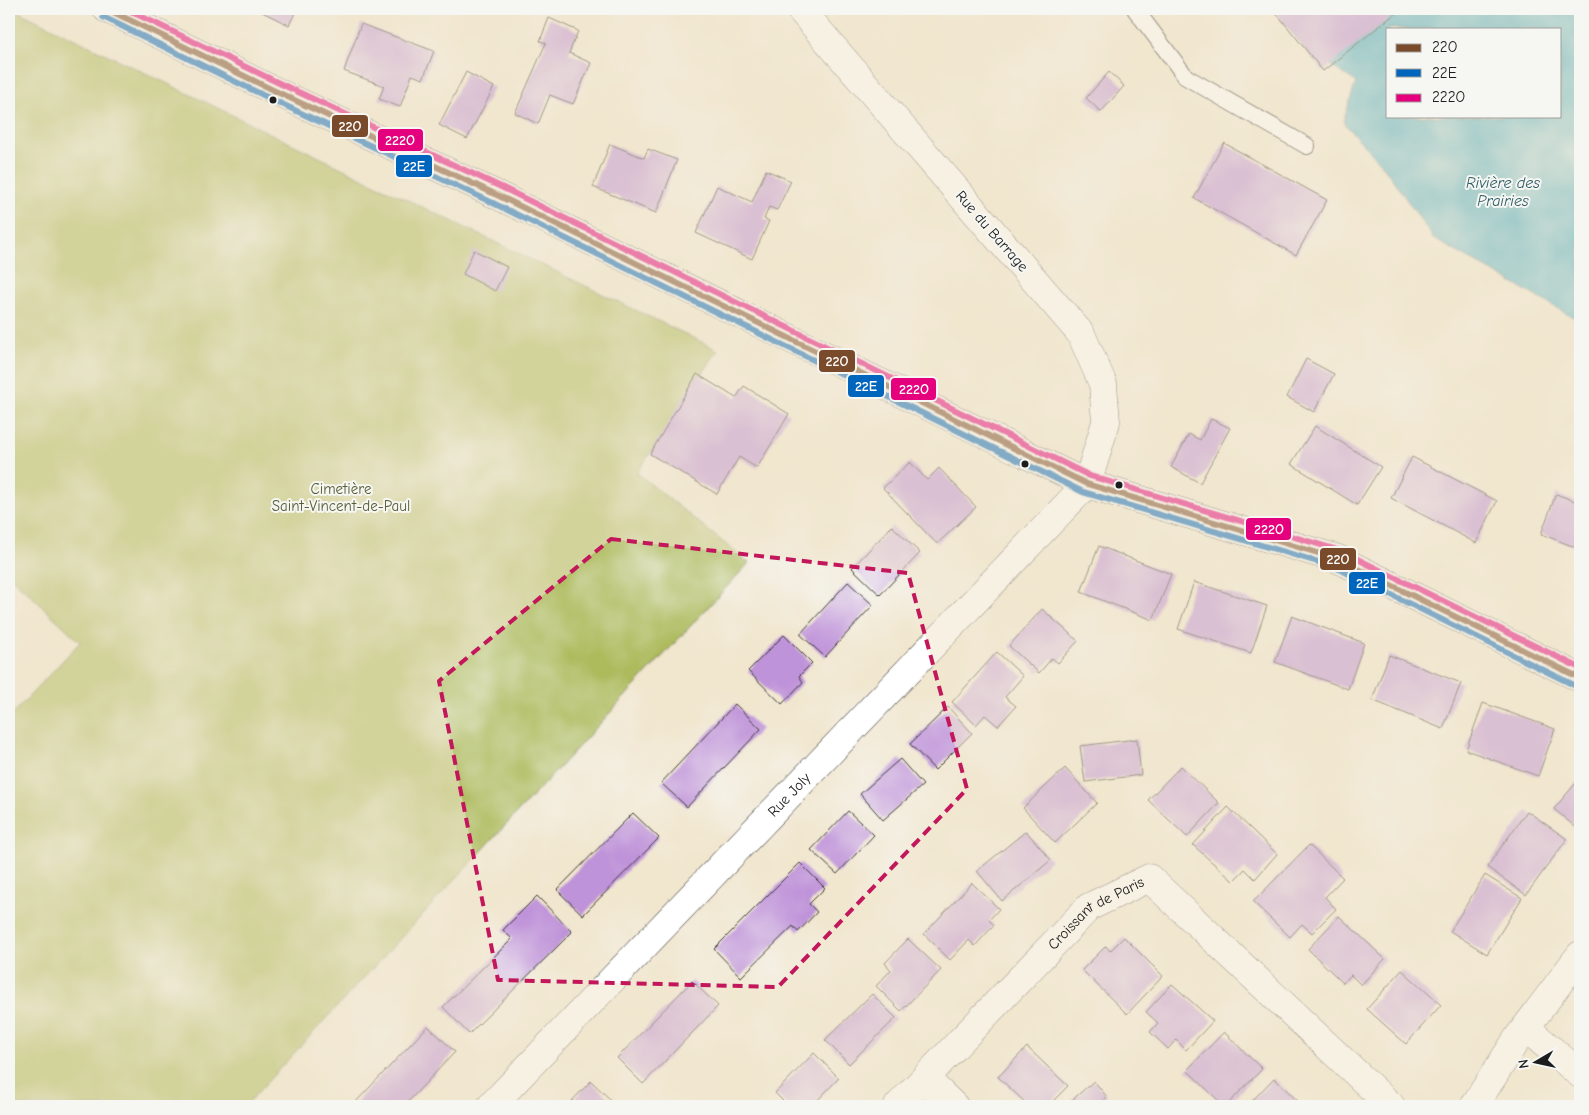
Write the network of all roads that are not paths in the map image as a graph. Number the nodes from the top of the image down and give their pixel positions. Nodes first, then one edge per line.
1 (107, 9) edge
2 (800, 9) edge
3 (1135, 9) edge
4 (1308, 146) dead end
5 (1087, 484) junction
6 (1580, 678) edge
7 (1580, 955) edge
8 (1526, 1028) junction
9 (1580, 1074) edge
10 (925, 1078) junction
11 (491, 1106) edge
12 (898, 1106) edge
13 (954, 1106) edge
14 (1391, 1106) edge
15 (1474, 1106) edge

1 - 5 street
2 - 5 street, Rue du Barrage
3 - 4 lane
5 - 6 street
5 - 11 street, Rue Joly
7 - 8 street
8 - 9 street
8 - 15 street
10 - 12 street, Croissant de Paris
10 - 13 street
10 - 14 street, Croissant de Paris

